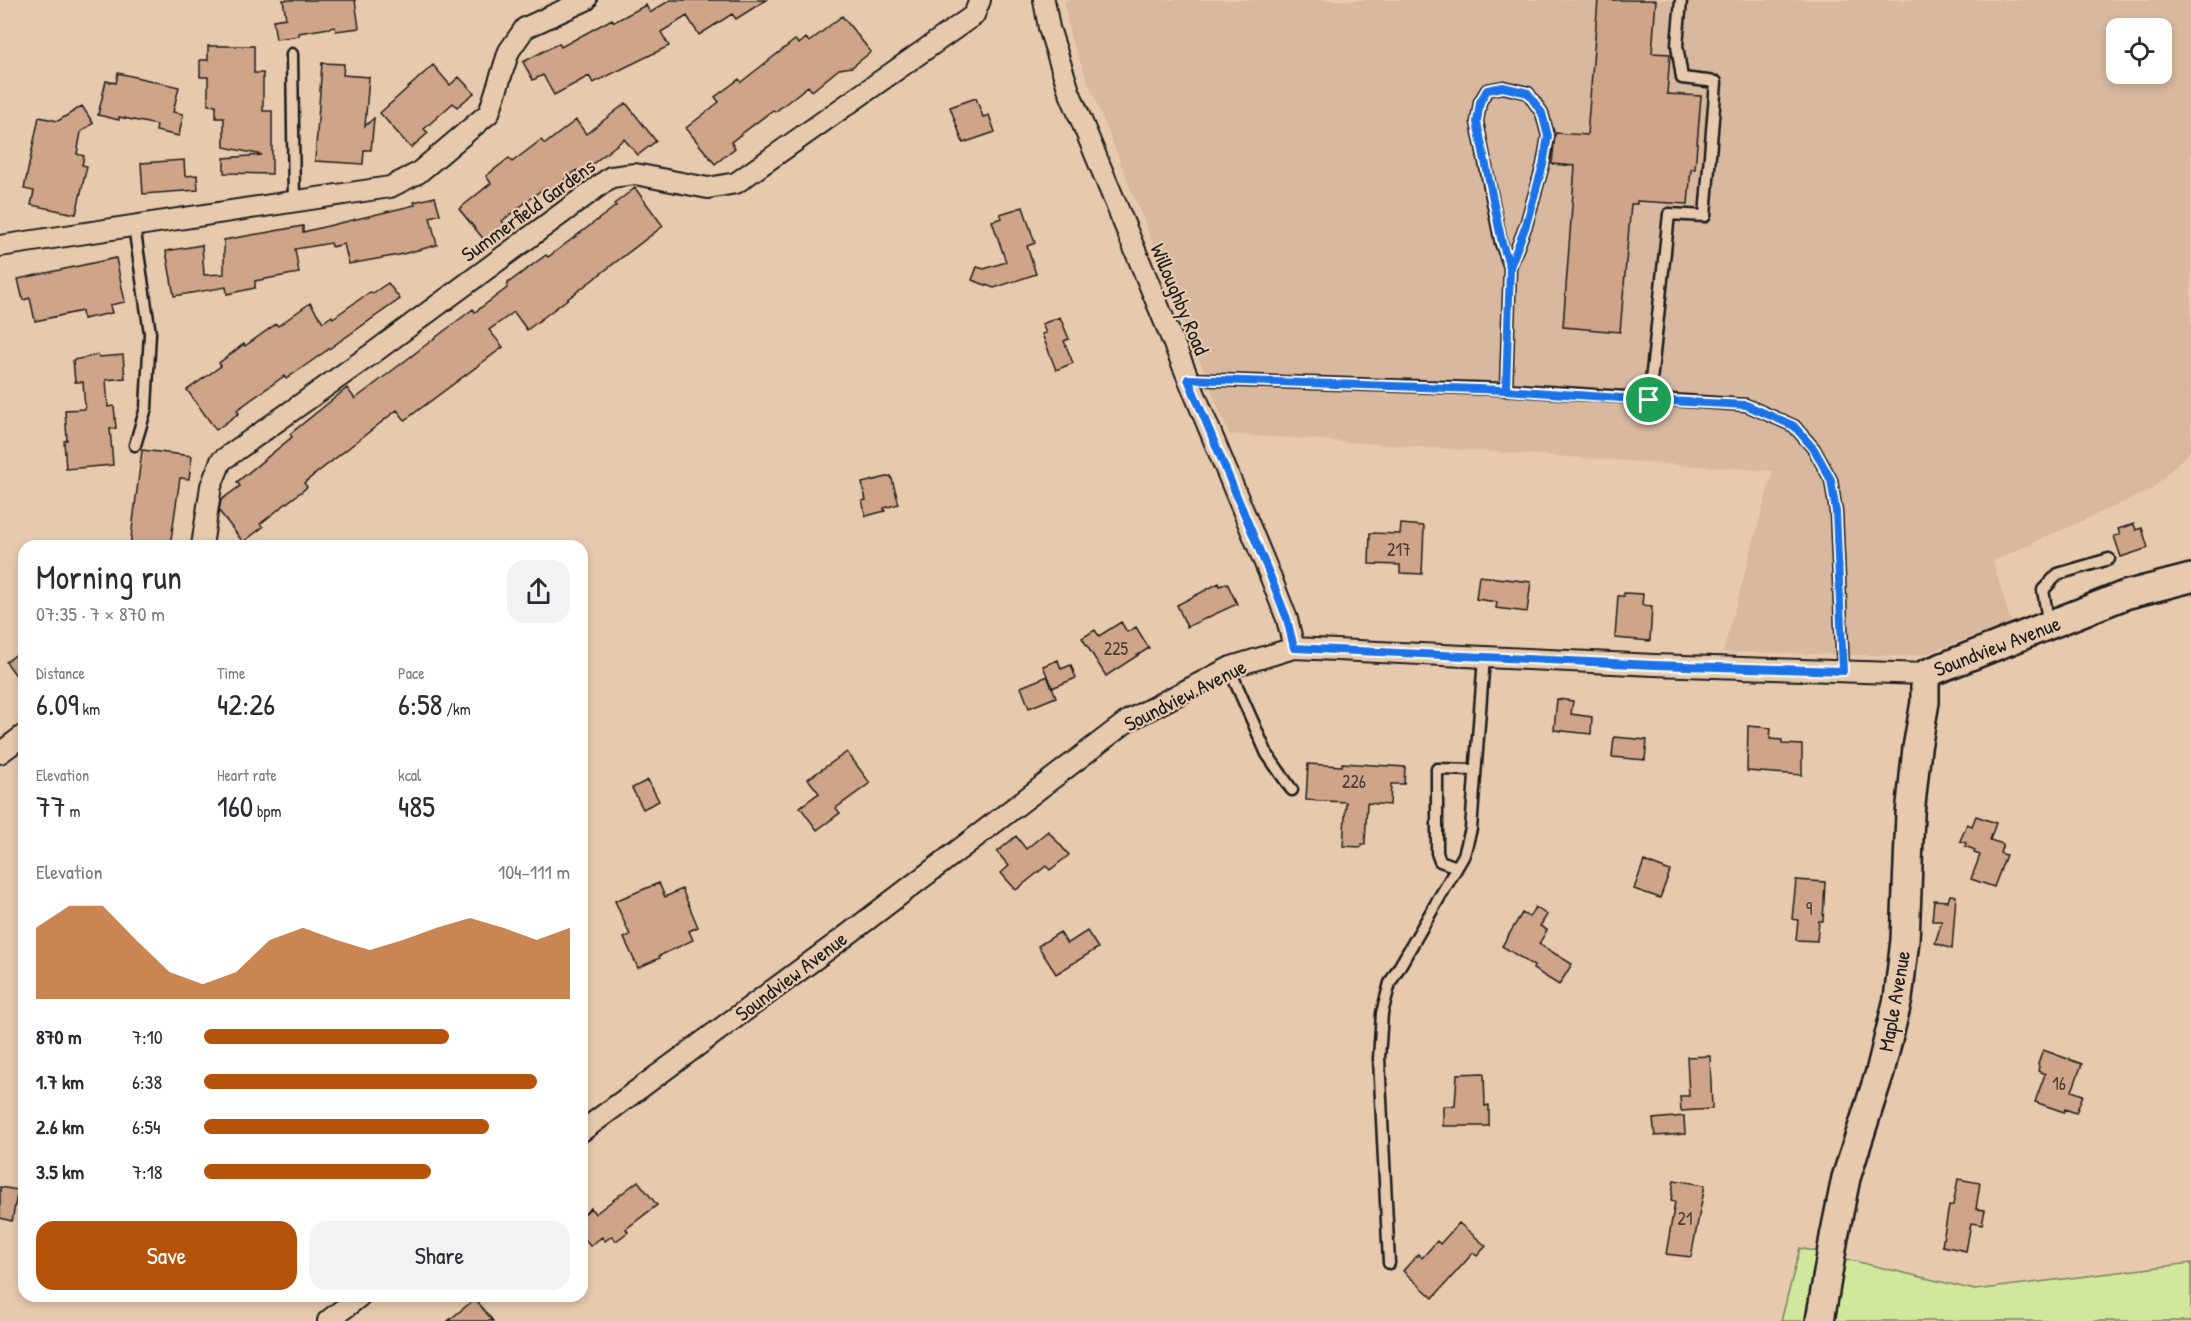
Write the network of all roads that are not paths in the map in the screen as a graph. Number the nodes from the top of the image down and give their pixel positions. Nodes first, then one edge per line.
1 (586, 0) edge
2 (980, 0) edge
3 (1044, 0) edge
4 (1681, 0) edge
5 (292, 54) dead end
6 (294, 202) junction
7 (134, 226) junction
8 (0, 246) edge
9 (1510, 267) junction
10 (1188, 379) junction
11 (1506, 390) junction
12 (1649, 400) junction
13 (135, 445) dead end
14 (203, 540) edge
15 (2109, 559) dead end
16 (2191, 578) edge
17 (2049, 626) junction
18 (1294, 648) junction
19 (1484, 657) junction
20 (1229, 668) junction
21 (1843, 671) junction
22 (1925, 674) junction
23 (18, 740) edge
24 (0, 753) edge
25 (1475, 770) junction
26 (1292, 790) dead end
27 (1457, 867) junction
28 (588, 1127) edge
29 (1389, 1263) dead end
30 (350, 1302) edge
31 (328, 1321) edge
32 (1820, 1321) edge

1 - 6 street
2 - 14 street, Summerfield Gardens
3 - 10 street, Willoughby Road
4 - 12 lane
5 - 6 lane
6 - 7 street
7 - 8 street
7 - 13 lane
9 - 9 lane
9 - 11 lane
10 - 11 lane
10 - 18 street, Willoughby Road
11 - 12 lane
12 - 21 lane
15 - 17 lane
16 - 17 main road, Soundview Avenue
17 - 22 main road, Soundview Avenue
18 - 19 street, Soundview Avenue
18 - 20 street, Soundview Avenue
19 - 21 street, Soundview Avenue
19 - 25 lane
20 - 26 lane
20 - 28 street, Soundview Avenue
21 - 22 street, Soundview Avenue
22 - 32 main road, Maple Avenue
23 - 24 street
25 - 27 lane
25 - 27 lane
27 - 29 lane
30 - 31 street

